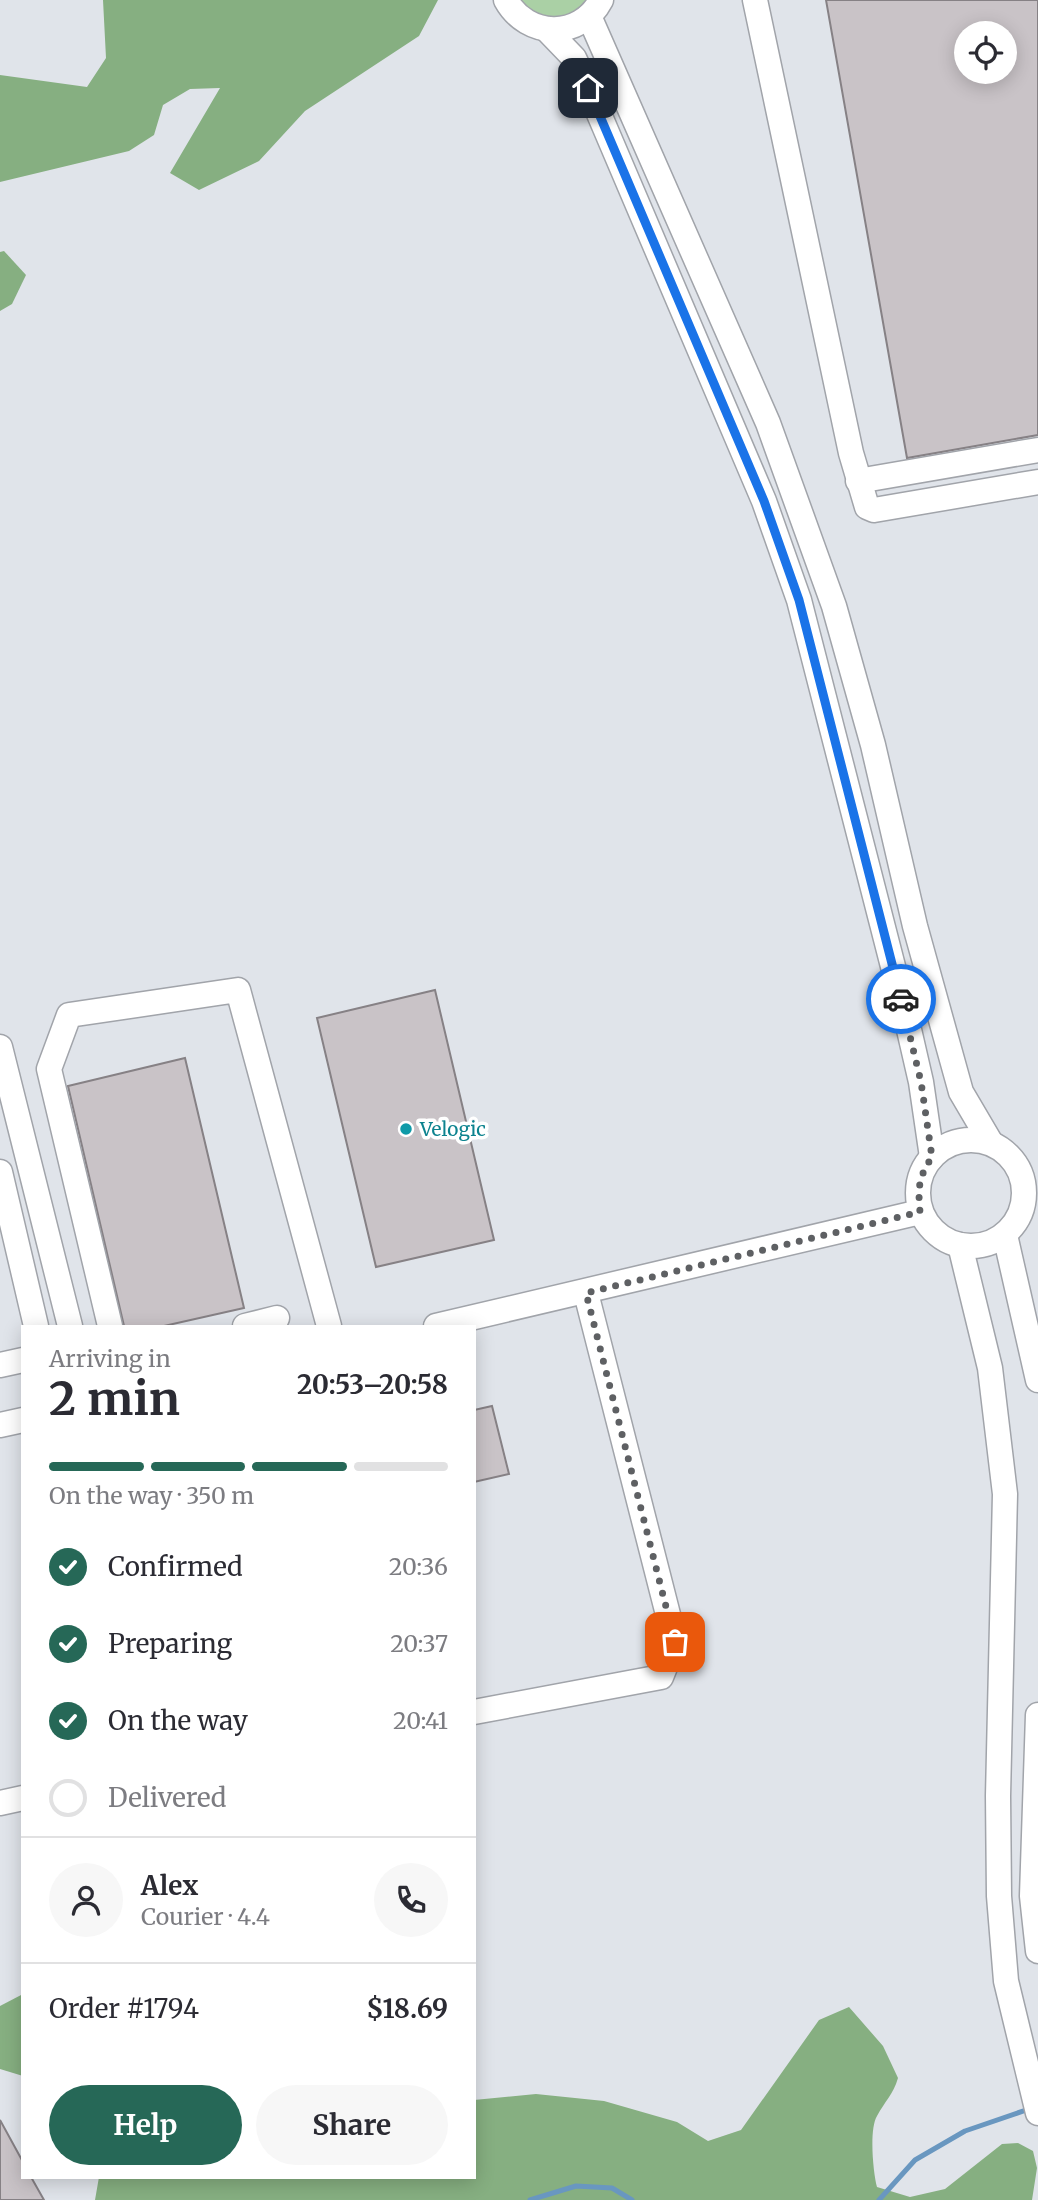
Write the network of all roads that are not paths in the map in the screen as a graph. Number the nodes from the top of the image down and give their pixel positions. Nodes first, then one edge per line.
1 (506, 0) edge
2 (755, 0) edge
3 (595, 8) edge
4 (547, 30) junction
5 (1038, 450) edge
6 (858, 481) junction
7 (1038, 482) edge
8 (0, 1047) edge
9 (990, 1143) junction
10 (932, 1157) junction
11 (0, 1172) edge
12 (920, 1212) junction
13 (1005, 1235) junction
14 (960, 1245) junction
15 (586, 1293) junction
16 (278, 1318) dead end
17 (36, 1325) edge
18 (70, 1325) edge
19 (110, 1325) edge
20 (249, 1325) edge
21 (329, 1325) edge
22 (441, 1325) edge
23 (21, 1360) edge
24 (0, 1365) edge
25 (1038, 1380) edge
26 (21, 1420) edge
27 (0, 1425) edge
28 (476, 1712) edge
29 (1038, 1715) edge
30 (21, 1798) edge
31 (0, 1803) edge
32 (1035, 1895) edge
33 (1038, 1951) edge
34 (1038, 2113) edge

1 - 4 street
2 - 6 street
3 - 4 street
3 - 9 street
4 - 10 street
5 - 6 street
6 - 7 street
8 - 18 street
9 - 10 street
9 - 13 street
10 - 12 street
11 - 17 street
12 - 14 street
12 - 15 street
13 - 14 street
13 - 25 street
14 - 34 street
15 - 22 street
15 - 28 street
16 - 20 street
19 - 21 street
23 - 24 street
26 - 27 street
29 - 32 street
30 - 31 street
32 - 33 street

